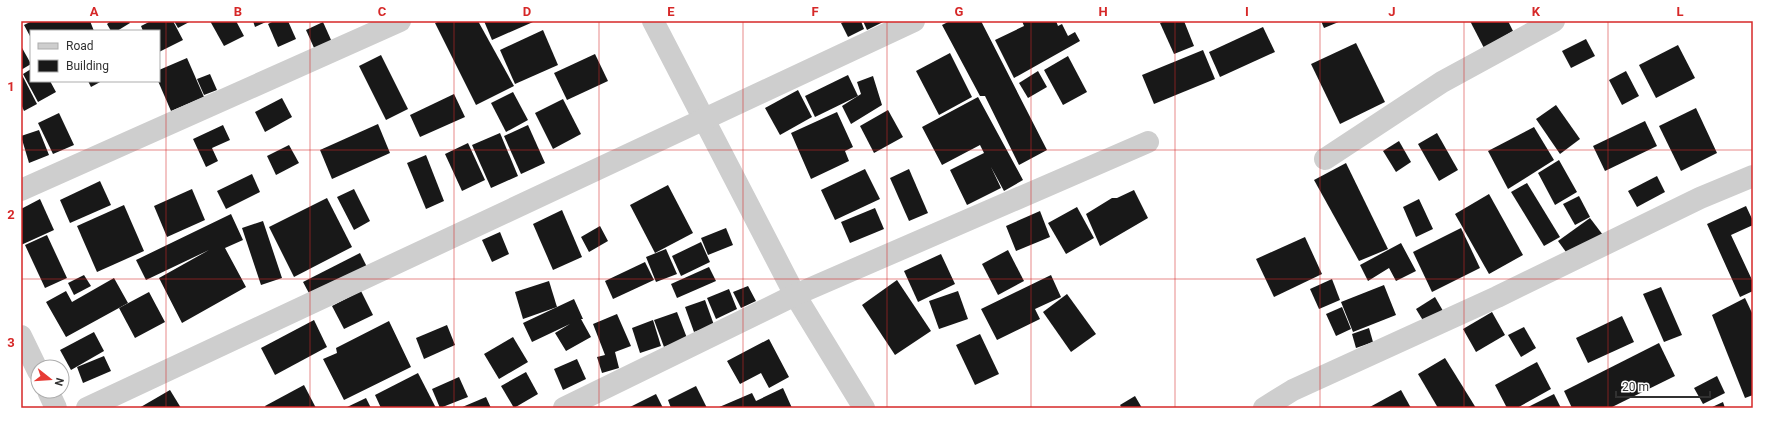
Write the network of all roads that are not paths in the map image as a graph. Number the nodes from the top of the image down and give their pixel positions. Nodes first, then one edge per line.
1 (400, 21) edge
2 (653, 21) edge
3 (914, 21) edge
4 (1554, 21) edge
5 (703, 119) junction
6 (1148, 142) dead end
7 (1325, 159) dead end
8 (1753, 176) edge
9 (21, 190) edge
10 (794, 295) junction
11 (21, 336) edge
12 (32, 359) edge
13 (88, 408) edge
14 (564, 408) edge
15 (864, 408) edge
16 (1264, 408) edge

1 - 9 street
2 - 5 street
3 - 5 street
4 - 7 street
5 - 10 street
5 - 13 street
6 - 10 street
8 - 16 street
10 - 14 street
10 - 15 street
11 - 12 street

